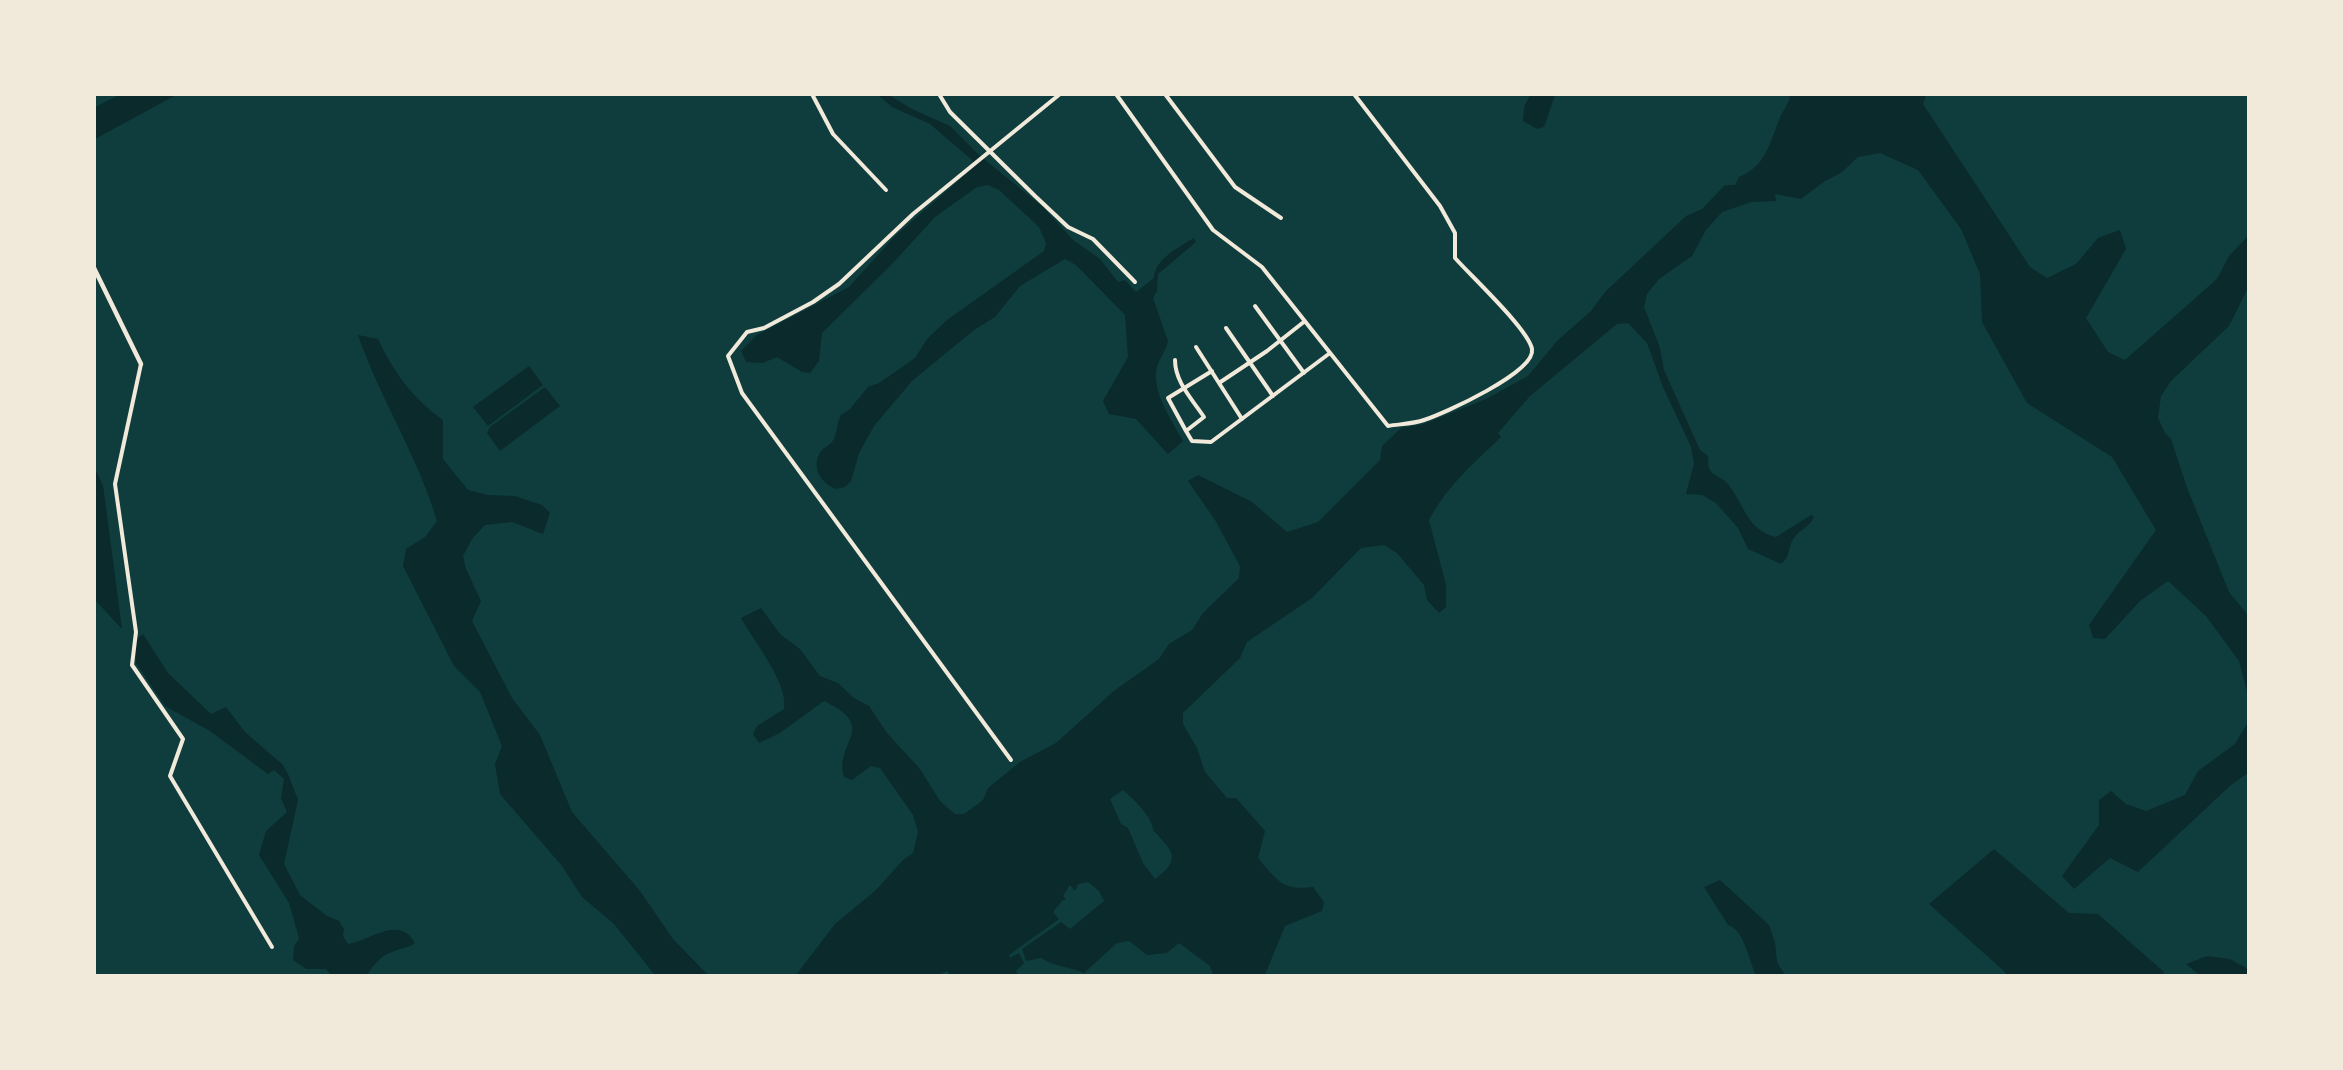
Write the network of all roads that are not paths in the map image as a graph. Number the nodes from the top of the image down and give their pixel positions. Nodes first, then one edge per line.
1 (812, 94) edge
2 (939, 94) edge
3 (1060, 94) edge
4 (1116, 94) edge
5 (1165, 94) edge
6 (1354, 94) edge
7 (990, 151) junction
8 (886, 190) dead end
9 (1281, 218) dead end
10 (94, 268) edge
11 (1135, 282) dead end
12 (1255, 306) dead end
13 (1305, 321) junction
14 (1226, 328) dead end
15 (1280, 340) junction
16 (1196, 347) dead end
17 (1330, 353) junction
18 (1175, 360) dead end
19 (1250, 362) junction
20 (141, 364) joint
21 (1212, 371) junction
22 (1304, 373) junction
23 (1219, 383) junction
24 (1184, 388) junction
25 (1273, 396) junction
26 (1242, 419) junction
27 (1186, 431) junction
28 (1011, 760) dead end
29 (272, 948) dead end

1 - 8 street
2 - 7 street
3 - 7 street
4 - 13 street
5 - 9 street
6 - 17 street
7 - 11 street
7 - 28 street
10 - 20 street
12 - 15 street
13 - 15 street
13 - 17 street
14 - 19 street
15 - 19 street
15 - 22 street
16 - 21 street
17 - 22 street
18 - 24 street
19 - 23 street
19 - 25 street
20 - 29 street
21 - 23 street
21 - 24 street
22 - 25 street
23 - 26 street
24 - 27 street
24 - 27 street
25 - 26 street
26 - 27 street

